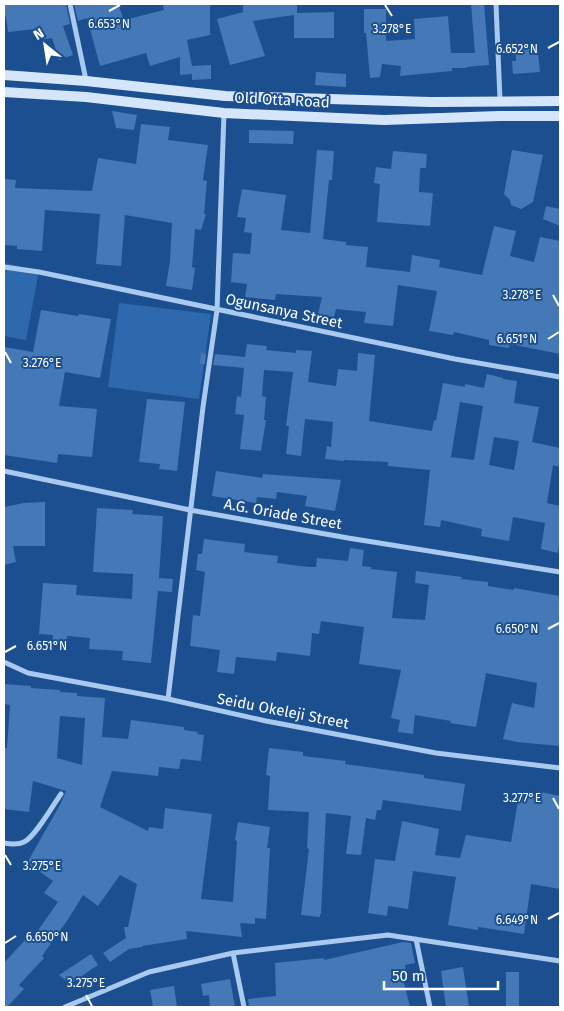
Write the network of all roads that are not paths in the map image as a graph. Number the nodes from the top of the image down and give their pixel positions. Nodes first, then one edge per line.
1 (70, 4) edge
2 (496, 4) edge
3 (4, 75) edge
4 (86, 81) junction
5 (4, 92) edge
6 (500, 100) junction
7 (560, 100) edge
8 (430, 102) junction
9 (224, 113) junction
10 (560, 116) edge
11 (430, 119) junction
12 (4, 267) edge
13 (217, 310) junction
14 (560, 377) edge
15 (4, 470) edge
16 (190, 510) junction
17 (560, 572) edge
18 (4, 662) edge
19 (168, 699) junction
20 (560, 768) edge
21 (61, 794) dead end
22 (4, 843) edge
23 (416, 939) junction
24 (233, 953) junction
25 (560, 961) edge
26 (65, 1007) edge
27 (244, 1007) edge
28 (430, 1007) edge

1 - 4 street
2 - 6 street
3 - 4 street, Old Otta Road
4 - 8 street, Old Otta Road
5 - 9 street, Old Otta Road
6 - 7 street, Old Otta Road
6 - 8 street, Old Otta Road
8 - 11 street
9 - 11 street, Old Otta Road
9 - 13 street
10 - 11 street, Old Otta Road
12 - 13 street, Ogunsanya Street
13 - 14 street, Ogunsanya Street
13 - 16 street
15 - 16 street, A.G. Oriade Street
16 - 17 street, A.G. Oriade Street
16 - 19 street
18 - 19 street, Seidu Okeleji Street
19 - 20 street, Seidu Okeleji Street
21 - 22 street
23 - 24 street
23 - 25 street
23 - 28 street
24 - 26 street
24 - 27 street

